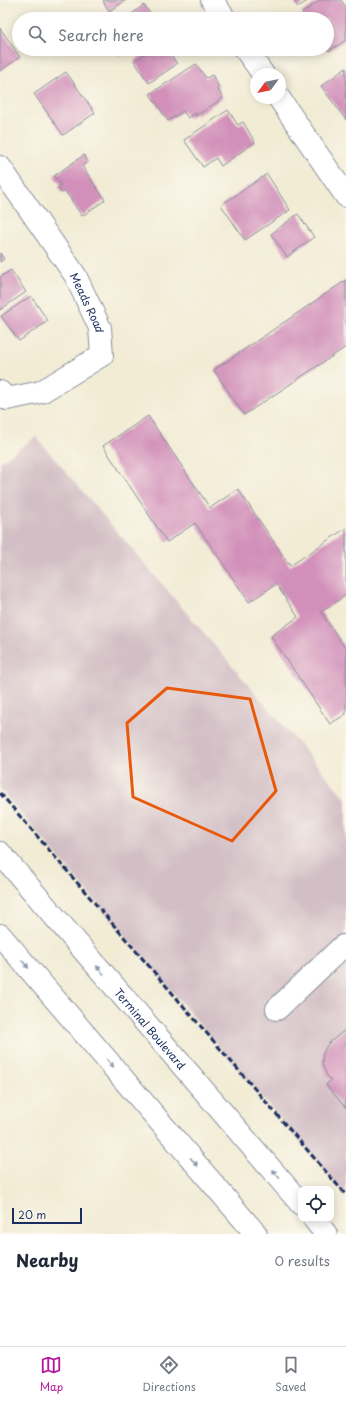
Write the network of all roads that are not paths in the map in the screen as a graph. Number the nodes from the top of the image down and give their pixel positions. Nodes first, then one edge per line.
1 (212, 0) edge
2 (220, 12) edge
3 (251, 56) edge
4 (259, 68) edge
5 (283, 104) edge
6 (0, 167) edge
7 (346, 196) edge
8 (3, 395) edge
9 (0, 853) edge
10 (0, 935) edge
11 (343, 946) dead end
12 (277, 1009) dead end
13 (298, 1201) edge
14 (316, 1222) edge
15 (256, 1234) edge
16 (326, 1234) edge

1 - 2 main road
3 - 4 main road
5 - 7 main road
6 - 8 main road, Meads Road
13 -> 9 main road, Terminal Boulevard
10 -> 15 main road
11 - 12 main road
14 - 16 main road

